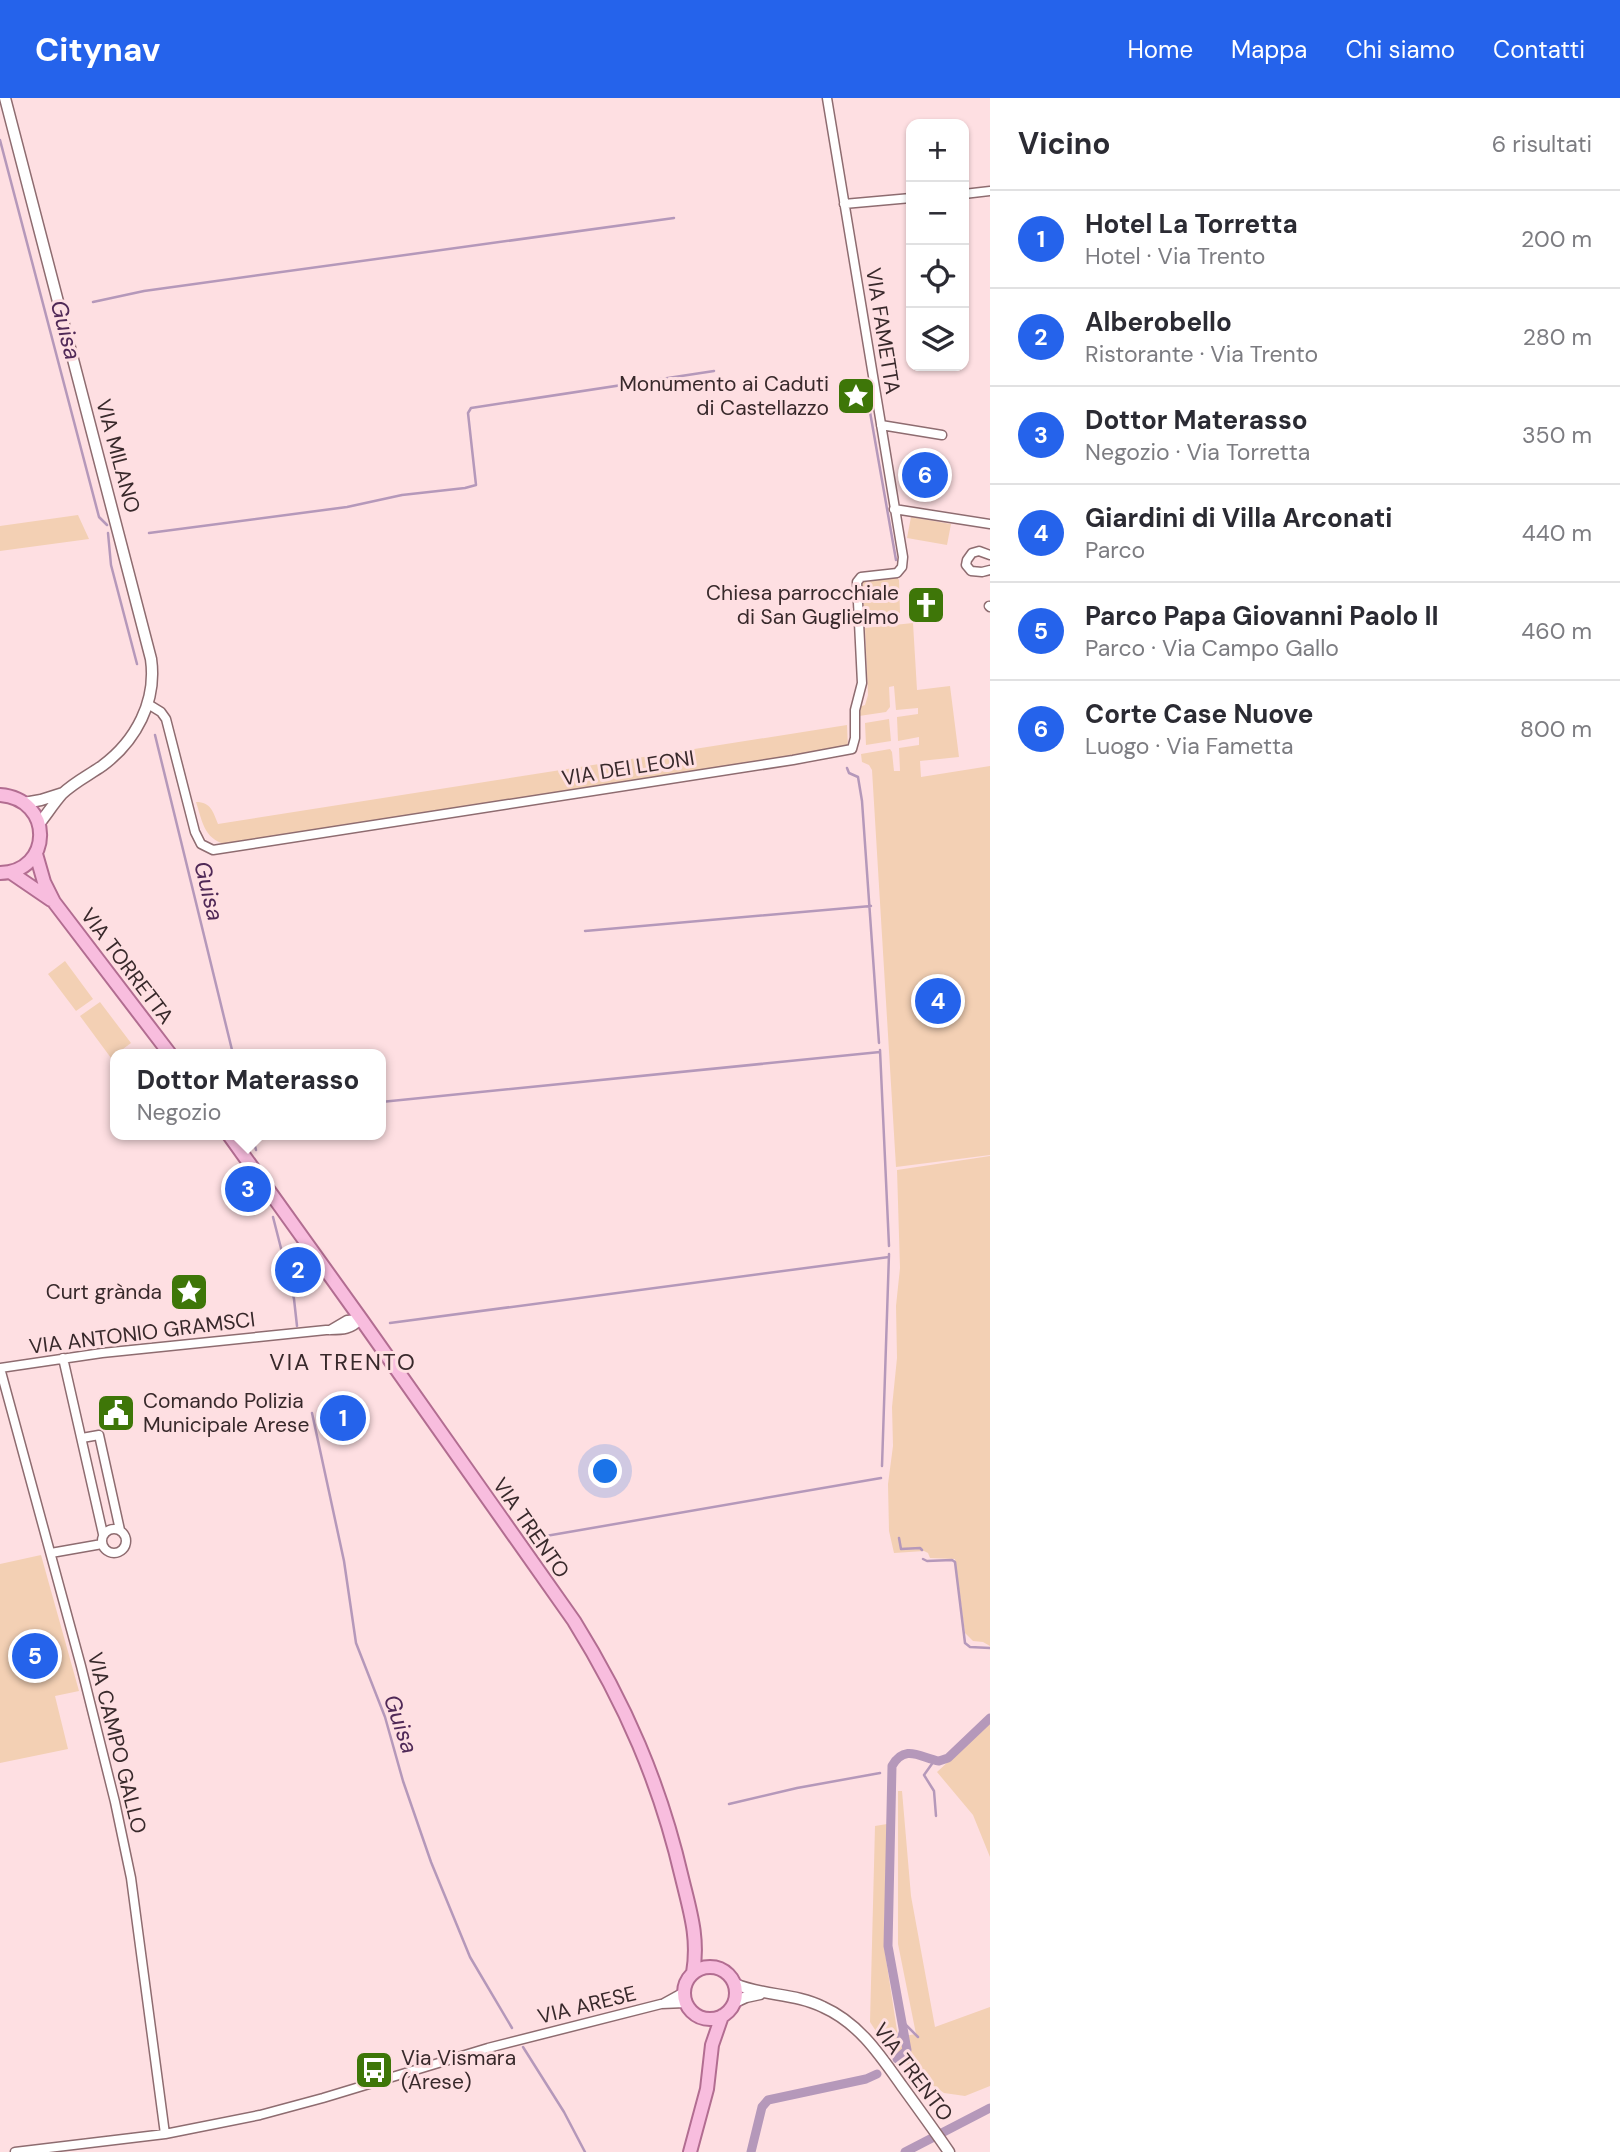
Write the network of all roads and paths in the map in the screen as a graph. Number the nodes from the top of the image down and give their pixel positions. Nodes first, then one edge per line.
1 (5, 98) edge
2 (827, 98) edge
3 (990, 191) edge
4 (969, 193) edge
5 (906, 198) edge
6 (844, 204) junction
7 (881, 425) junction
8 (942, 435) dead end
9 (894, 509) junction
10 (990, 524) edge
11 (990, 555) edge
12 (901, 570) joint
13 (990, 570) edge
14 (148, 704) junction
15 (64, 793) junction
16 (0, 795) edge
17 (24, 803) junction
18 (40, 824) junction
19 (36, 854) junction
20 (5, 873) edge
21 (54, 902) junction
22 (166, 1049) edge
23 (233, 1140) edge
24 (361, 1319) junction
25 (62, 1358) junction
26 (0, 1368) edge
27 (82, 1438) junction
28 (120, 1530) junction
29 (103, 1534) junction
30 (102, 1544) junction
31 (51, 1553) junction
32 (696, 1935) junction
33 (715, 1967) junction
34 (693, 1973) junction
35 (735, 1984) junction
36 (764, 1994) junction
37 (685, 1998) junction
38 (735, 2002) junction
39 (722, 2017) junction
40 (703, 2018) junction
41 (712, 2045) junction
42 (165, 2134) junction
43 (948, 2151) edge
44 (15, 2152) edge
45 (690, 2152) edge

1 - 14 street, VIA MILANO
2 - 6 street, VIA FAMETTA
3 - 4 street
5 - 6 street
6 - 7 street, VIA FAMETTA
7 - 8 street
7 - 9 street, VIA FAMETTA
9 - 10 street
9 - 12 street, VIA FAMETTA
11 - 13 street
12 - 14 street, VIA DEI LEONI
14 - 15 street, VIA MILANO
15 - 17 street
15 - 18 street
16 - 17 main road
17 - 18 main road
18 - 19 main road
19 - 20 main road
19 - 21 main road, VIA TORRETTA
20 - 21 main road, VIA TORRETTA
21 - 22 main road, VIA TORRETTA
23 - 24 main road, VIA TRENTO
24 - 25 street, VIA ANTONIO GRAMSCI
24 - 32 main road, VIA TRENTO
25 - 26 street, VIA ANTONIO GRAMSCI
25 - 27 street
26 - 31 street, VIA CAMPO GALLO
27 - 28 street
27 - 29 street
28 - 29 street
28 - 30 street
29 - 30 street
30 - 31 street
31 - 42 street, VIA CAMPO GALLO
32 - 33 main road, VIA TRENTO
32 - 34 main road, VIA TRENTO
33 - 34 main road
33 - 35 main road, VIA TRENTO
34 - 37 main road, VIA TRENTO
35 - 36 street, VIA TRENTO
35 - 38 main road
36 - 38 street, VIA TRENTO
36 - 43 street, VIA TRENTO
37 - 40 main road
37 - 42 street, VIA ARESE
38 - 39 main road
39 - 40 main road
39 - 41 main road
40 - 41 main road
41 - 45 main road
42 - 44 street, VIA ARESE

